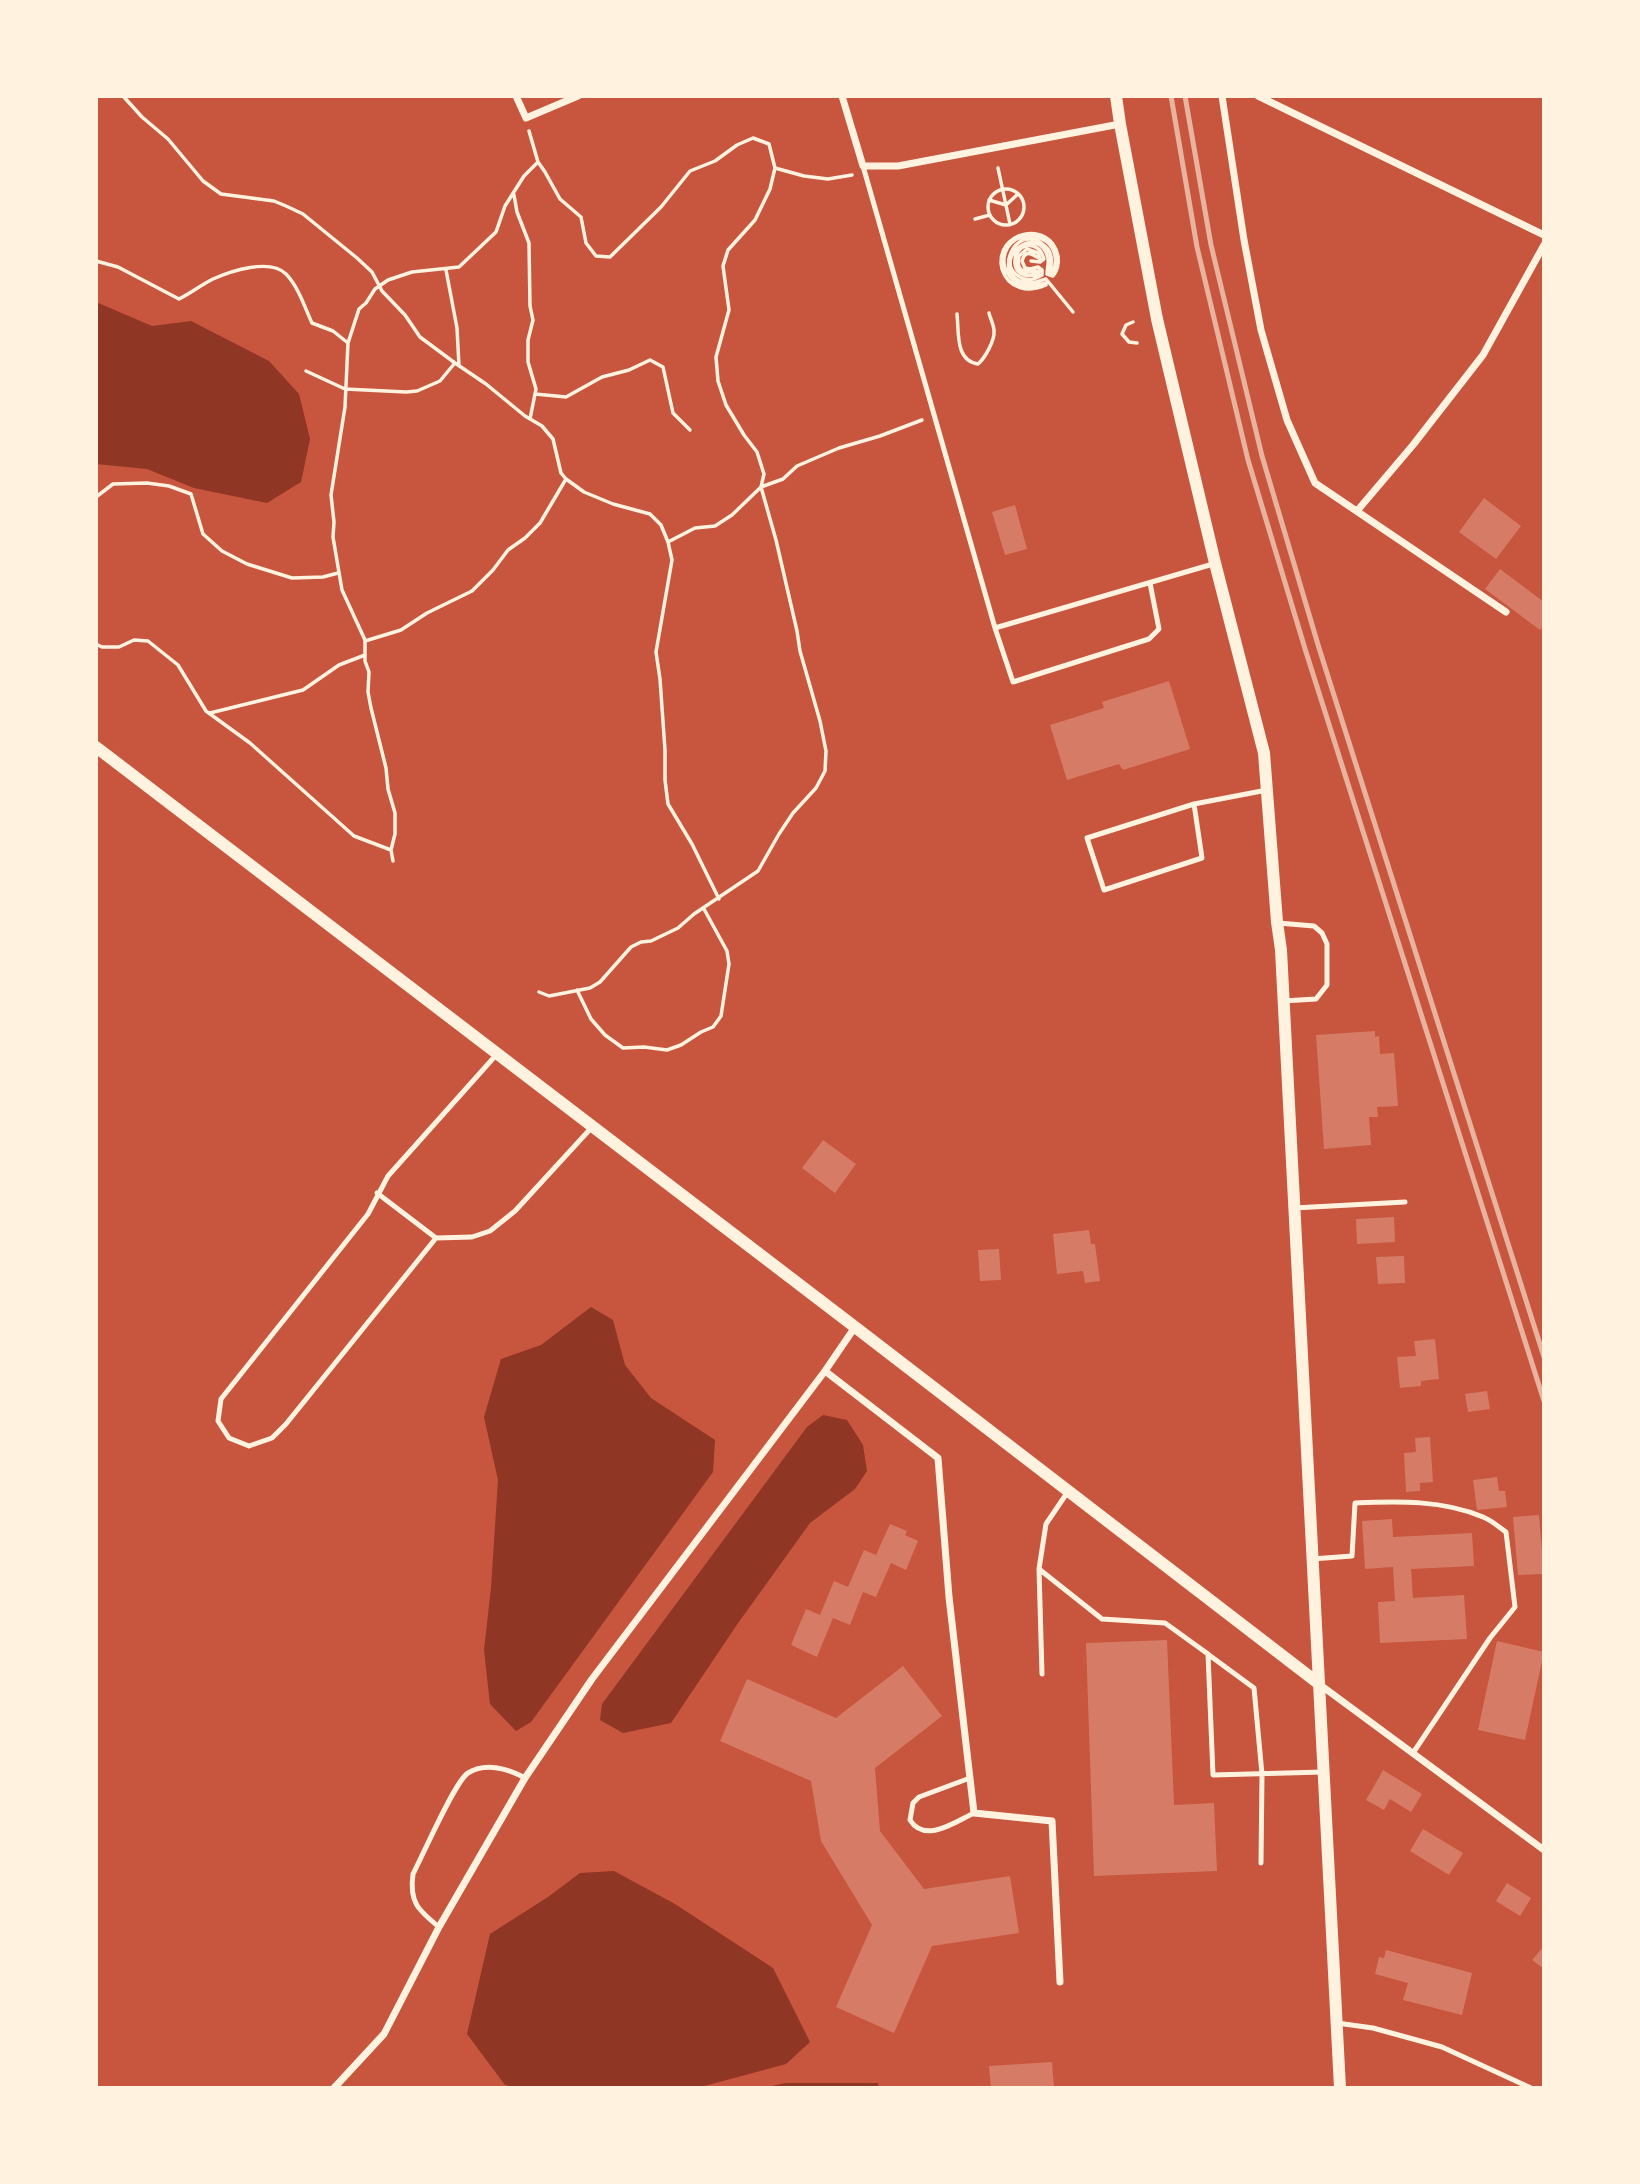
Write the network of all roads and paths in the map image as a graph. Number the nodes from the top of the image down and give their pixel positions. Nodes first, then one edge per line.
1 (123, 96) edge
2 (516, 96) edge
3 (578, 96) edge
4 (842, 96) edge
5 (1116, 96) edge
6 (1222, 96) edge
7 (1258, 96) edge
8 (526, 118) junction
9 (1120, 124) junction
10 (538, 162) junction
11 (863, 166) junction
12 (775, 168) junction
13 (998, 168) dead end
14 (866, 176) junction
15 (1002, 189) junction
16 (513, 194) junction
17 (1018, 194) junction
18 (989, 200) junction
19 (1006, 205) junction
20 (990, 215) junction
21 (975, 219) dead end
22 (1010, 224) junction
23 (1544, 235) edge
24 (1544, 245) edge
25 (96, 261) edge
26 (1031, 261) dead end
27 (446, 270) junction
28 (380, 286) junction
29 (1073, 312) dead end
30 (989, 313) dead end
31 (957, 314) dead end
32 (1133, 322) dead end
33 (348, 343) junction
34 (1137, 343) dead end
35 (457, 365) junction
36 (306, 371) dead end
37 (345, 388) junction
38 (535, 394) junction
39 (932, 418) dead end
40 (530, 419) junction
41 (690, 430) dead end
42 (566, 480) junction
43 (761, 486) junction
44 (96, 497) edge
45 (1357, 511) junction
46 (668, 542) junction
47 (1215, 563) junction
48 (338, 573) junction
49 (1150, 583) junction
50 (1506, 612) dead end
51 (995, 628) junction
52 (365, 641) junction
53 (96, 644) edge
54 (365, 655) junction
55 (210, 713) junction
56 (96, 747) edge
57 (1267, 790) junction
58 (1194, 804) junction
59 (391, 850) junction
60 (393, 861) dead end
61 (719, 899) junction
62 (704, 909) junction
63 (1277, 922) junction
64 (576, 989) junction
65 (539, 992) dead end
66 (1283, 1001) junction
67 (497, 1054) junction
68 (593, 1126) junction
69 (377, 1193) junction
70 (1405, 1202) dead end
71 (1294, 1208) junction
72 (436, 1238) junction
73 (855, 1327) junction
74 (825, 1371) junction
75 (1069, 1491) junction
76 (1312, 1559) junction
77 (1039, 1569) junction
78 (1208, 1654) junction
79 (1042, 1674) dead end
80 (1318, 1683) junction
81 (1413, 1753) junction
82 (1323, 1772) junction
83 (1262, 1774) junction
84 (526, 1778) junction
85 (970, 1778) junction
86 (974, 1813) junction
87 (1544, 1850) edge
88 (1261, 1863) dead end
89 (439, 1927) junction
90 (1060, 1982) dead end
91 (1337, 2023) junction
92 (334, 2088) edge
93 (1340, 2088) edge
94 (1531, 2088) edge

1 - 28 path
2 - 8 street
3 - 8 street
4 - 11 street
5 - 9 street
6 - 45 street
7 - 23 street
8 - 10 path
9 - 11 street
9 - 47 street
10 - 12 path
10 - 16 path
11 - 14 lane
12 - 14 path
12 - 43 path
13 - 15 path
14 - 51 lane
15 - 17 path
15 - 18 path
15 - 19 path
16 - 27 path
16 - 38 path
17 - 19 path
17 - 22 path
18 - 19 path
18 - 20 path
19 - 22 path
20 - 21 path
20 - 22 path
24 - 45 street
25 - 33 path
26 - 29 path
27 - 28 path
27 - 35 path
28 - 33 path
28 - 35 path
30 - 31 path
32 - 34 path
33 - 37 path
35 - 37 path
35 - 40 path
36 - 37 path
37 - 48 path
38 - 40 path
38 - 41 path
39 - 43 path
40 - 42 path
42 - 46 path
42 - 52 path
43 - 46 path
43 - 61 path
44 - 48 path
45 - 50 street
46 - 61 path
47 - 49 lane
47 - 57 street
48 - 52 path
49 - 51 lane
49 - 51 lane
52 - 54 path
53 - 55 path
54 - 55 path
54 - 59 path
55 - 59 path
56 - 67 street
57 - 58 lane
57 - 63 street
58 - 58 lane
59 - 60 path
61 - 62 path
62 - 64 path
62 - 64 path
63 - 66 street
63 - 66 lane
64 - 65 path
66 - 71 street
67 - 68 street
67 - 69 lane
68 - 72 lane
68 - 73 street
69 - 72 lane
69 - 72 lane
70 - 71 lane
71 - 76 street
73 - 74 street
73 - 75 street
74 - 84 street
74 - 85 street
75 - 77 lane
75 - 80 street
76 - 80 street
76 - 81 lane
77 - 78 lane
77 - 79 lane
78 - 83 lane
78 - 83 lane
80 - 81 street
80 - 82 street
81 - 87 street
82 - 83 lane
82 - 91 street
83 - 88 lane
84 - 89 street
84 - 89 lane
85 - 86 street
85 - 86 lane
86 - 90 street
89 - 92 street
91 - 93 street
91 - 94 lane

